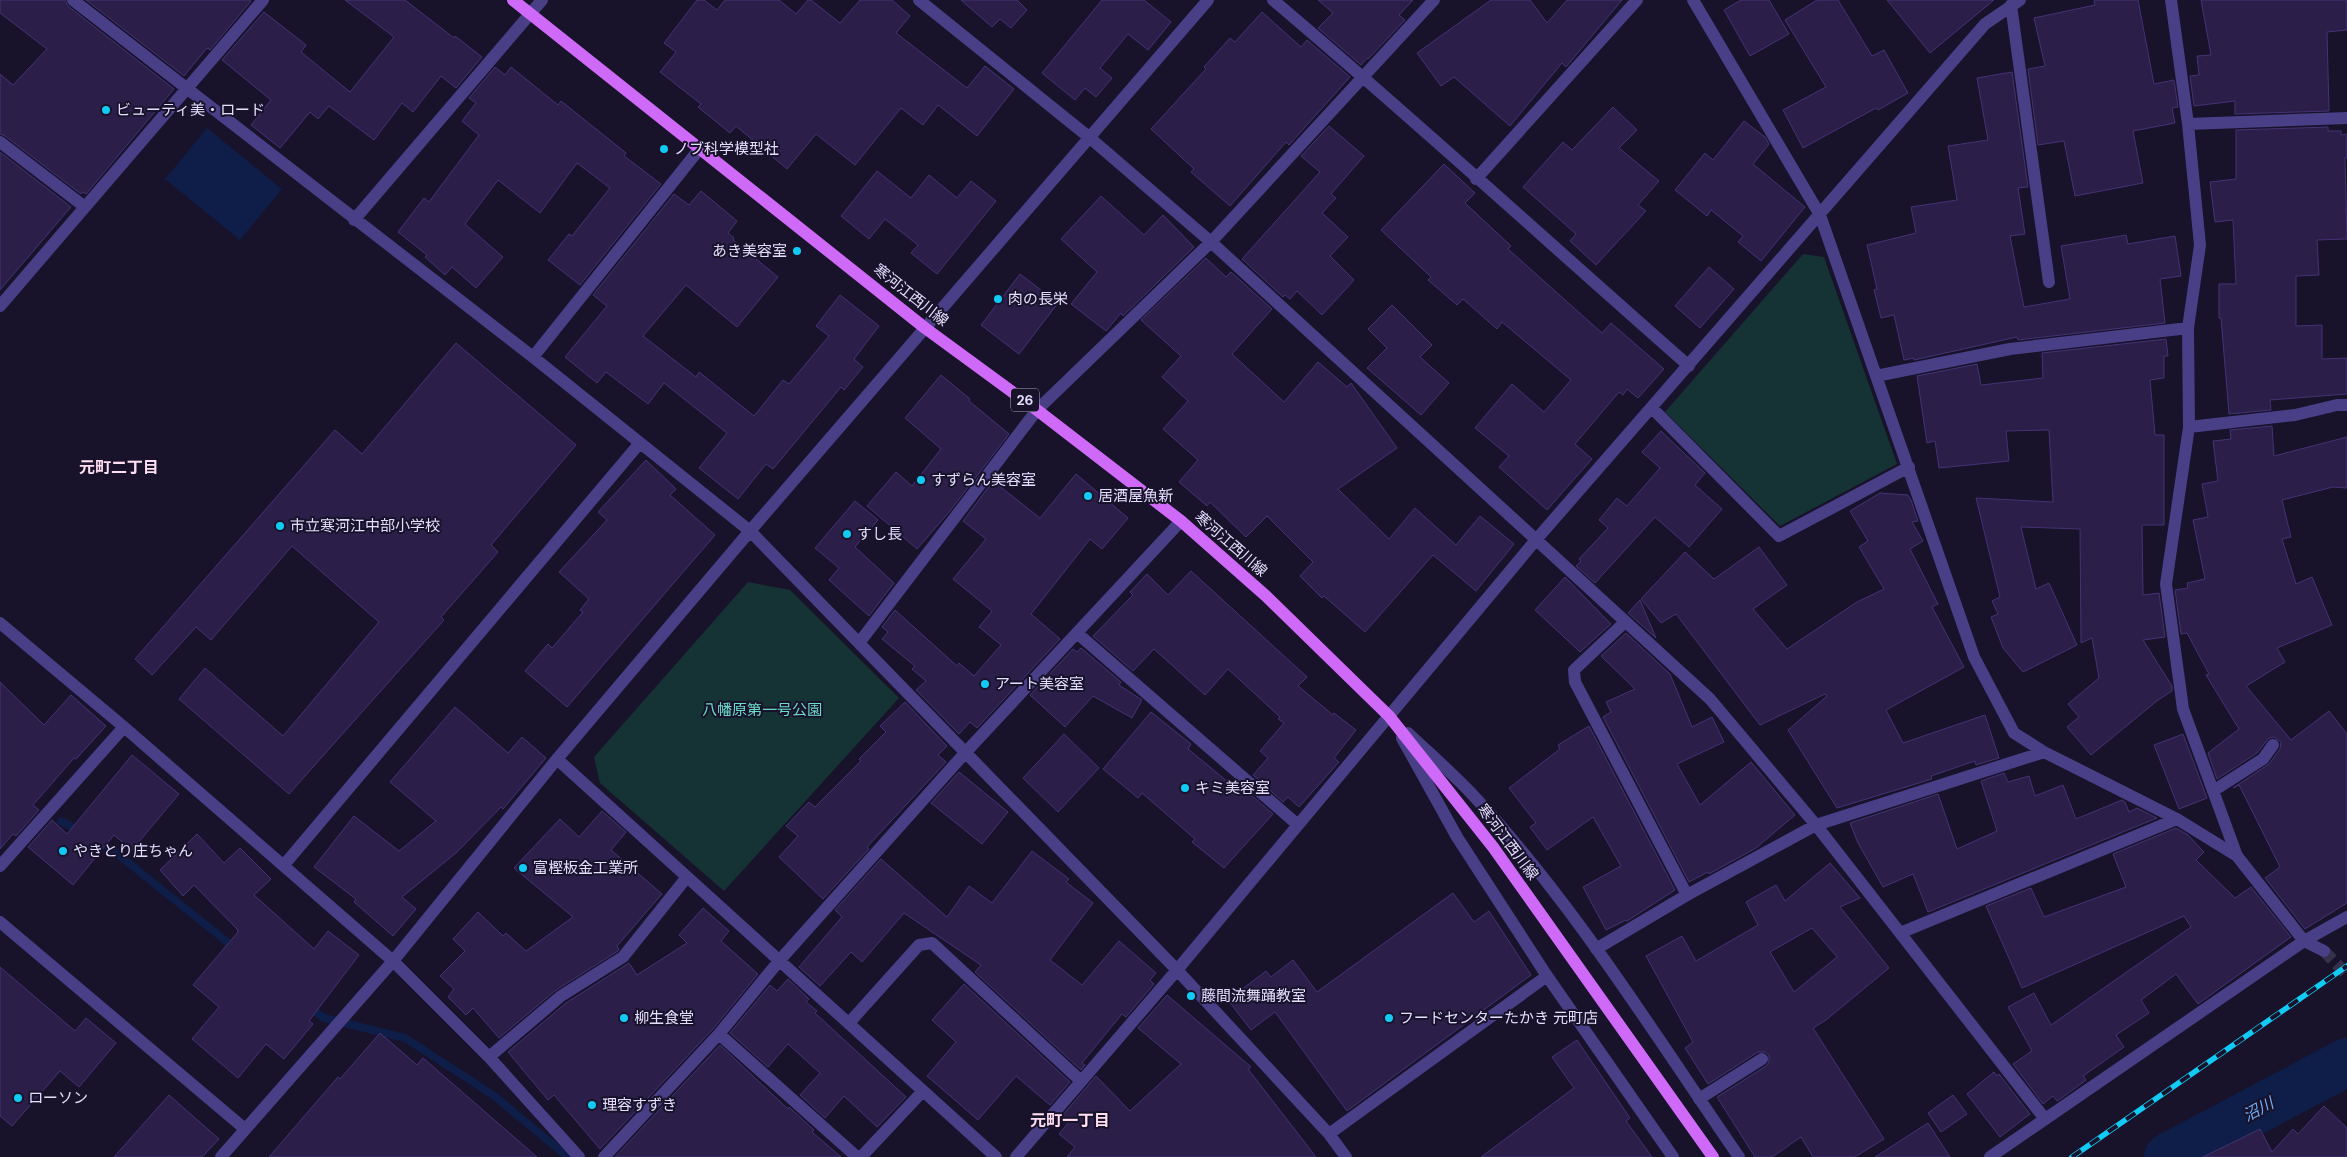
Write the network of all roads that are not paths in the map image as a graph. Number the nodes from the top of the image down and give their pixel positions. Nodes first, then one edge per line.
1 (74, 0) edge
2 (263, 0) edge
3 (513, 0) edge
4 (542, 0) edge
5 (919, 0) edge
6 (1208, 0) edge
7 (1272, 0) edge
8 (1434, 0) edge
9 (1637, 0) edge
10 (1694, 0) edge
11 (2171, 0) edge
12 (2015, 3) edge
13 (530, 13) junction
14 (1362, 76) junction
15 (187, 89) junction
16 (2347, 118) edge
17 (2188, 124) junction
18 (1090, 138) junction
19 (0, 142) edge
20 (701, 147) junction
21 (1476, 179) junction
22 (85, 207) junction
23 (1820, 215) junction
24 (354, 220) junction
25 (1210, 242) junction
26 (2049, 282) dead end
27 (0, 306) edge
28 (925, 328) junction
29 (2188, 328) junction
30 (533, 358) junction
31 (1689, 366) junction
32 (1876, 376) junction
33 (2347, 405) edge
34 (1652, 408) junction
35 (1038, 410) junction
36 (2189, 427) junction
37 (640, 444) junction
38 (1909, 467) junction
39 (1181, 521) junction
40 (750, 531) junction
41 (1536, 541) junction
42 (1624, 622) junction
43 (0, 623) edge
44 (1077, 634) junction
45 (859, 643) junction
46 (1390, 716) junction
47 (124, 727) junction
48 (2272, 745) dead end
49 (2044, 752) junction
50 (965, 753) junction
51 (557, 759) junction
52 (2213, 791) junction
53 (2177, 819) junction
54 (1298, 825) junction
55 (1816, 825) junction
56 (2237, 856) junction
57 (0, 866) edge
58 (284, 866) junction
59 (687, 877) junction
60 (1687, 896) junction
61 (2347, 917) edge
62 (0, 922) edge
63 (1900, 934) junction
64 (2304, 941) junction
65 (1596, 949) junction
66 (2324, 951) tunnel mouth
67 (393, 961) junction
68 (779, 961) junction
69 (1177, 970) junction
70 (1547, 976) junction
71 (849, 1022) junction
72 (718, 1034) junction
73 (489, 1057) junction
74 (1762, 1059) dead end
75 (1081, 1081) junction
76 (923, 1091) junction
77 (1700, 1099) junction
78 (2045, 1119) junction
79 (245, 1129) junction
80 (1330, 1134) junction
81 (221, 1157) edge
82 (579, 1157) edge
83 (604, 1157) edge
84 (857, 1157) edge
85 (861, 1157) edge
86 (996, 1157) edge
87 (1016, 1157) edge
88 (1346, 1157) edge
89 (1673, 1157) edge
90 (1713, 1157) edge
91 (1740, 1157) edge
92 (1990, 1157) edge

1 - 15 street
2 - 15 street
3 - 13 main road, 寒河江西川線 / 26
4 - 13 street
5 - 18 street
6 - 18 street
7 - 14 street
8 - 14 street
9 - 21 street
10 - 23 street
11 - 17 street
12 - 23 street
12 - 26 street
13 - 20 main road, 寒河江西川線 / 26
13 - 24 street
14 - 21 street
14 - 25 street
15 - 22 street
15 - 24 street
16 - 17 street
17 - 29 street
18 - 25 street
18 - 28 street
19 - 22 street
20 - 28 main road, 寒河江西川線 / 26
20 - 30 street
21 - 31 street
22 - 27 street
23 - 31 street
23 - 32 street
24 - 30 street
25 - 35 street
25 - 41 street
28 - 35 main road, 寒河江西川線 / 26
28 - 40 street
29 - 32 street
29 - 36 street
30 - 37 street
31 - 34 street
32 - 38 street
33 - 36 street
34 - 38 street
34 - 41 street
35 - 39 main road, 寒河江西川線 / 26
35 - 45 street
36 - 52 street
37 - 40 street
37 - 58 street
38 - 49 street
39 - 44 street
39 - 46 main road, 寒河江西川線 / 26
40 - 45 street
40 - 51 street
41 - 42 street
41 - 46 street
42 - 55 street
42 - 60 street
43 - 47 street
44 - 50 street
44 - 54 street
45 - 50 street
46 - 54 street
46 - 65 street
46 - 70 street
46 - 90 main road, 寒河江西川線 / 26
47 - 57 street
47 - 58 street
48 - 52 street
49 - 53 street
49 - 55 street
50 - 68 street
50 - 69 street
51 - 59 street
51 - 67 street
52 - 56 street
53 - 56 street
53 - 63 street
54 - 69 street
55 - 60 street
55 - 63 street
56 - 64 street
58 - 67 street
59 - 68 street
59 - 73 street
60 - 65 street
61 - 64 street
62 - 79 street
63 - 78 street
64 - 66 street
64 - 78 street
65 - 77 street
67 - 73 street
67 - 79 street
68 - 71 street
68 - 72 street
69 - 75 street
69 - 80 street
70 - 80 street
70 - 89 street
71 - 75 street
71 - 76 street
72 - 83 street
72 - 84 street
73 - 82 street
74 - 77 street
75 - 87 street
76 - 85 street
76 - 86 street
77 - 91 street
78 - 92 street
79 - 81 street
80 - 88 street

